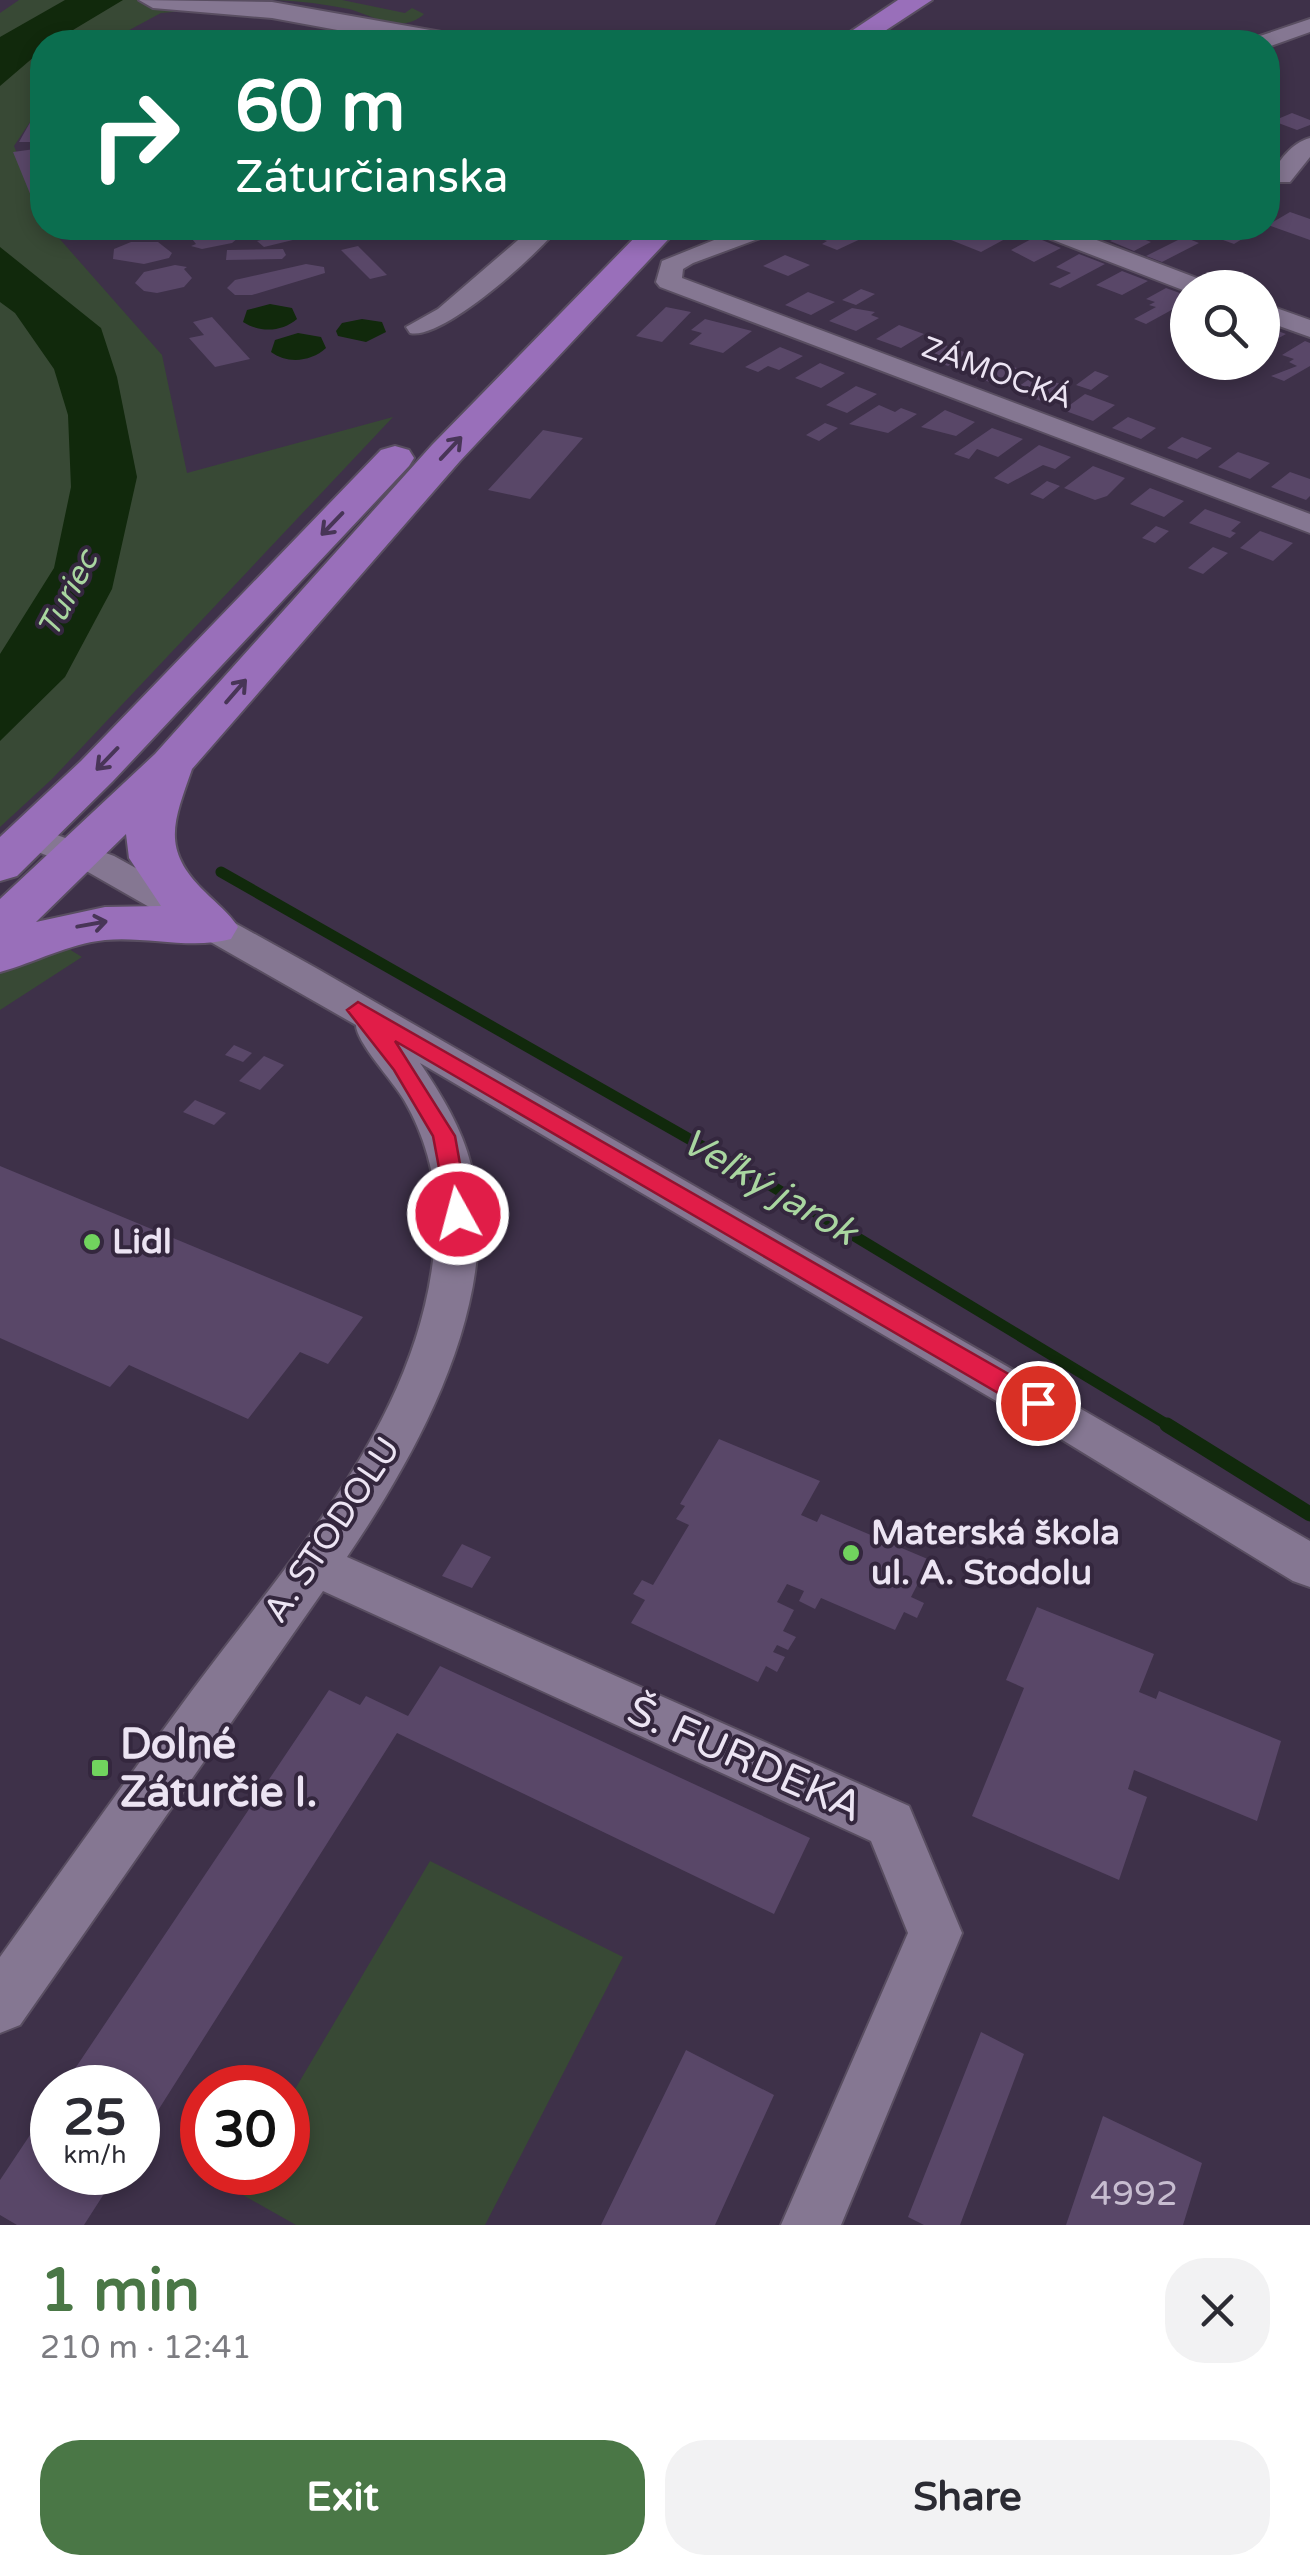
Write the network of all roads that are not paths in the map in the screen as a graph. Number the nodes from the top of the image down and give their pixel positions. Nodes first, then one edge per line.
1 (155, 0) edge
2 (918, 0) edge
3 (951, 6) dead end
4 (1310, 25) edge
5 (364, 30) edge
6 (869, 30) edge
7 (912, 30) edge
8 (1280, 35) edge
9 (1310, 145) edge
10 (1285, 179) edge
11 (532, 240) edge
12 (651, 240) edge
13 (733, 240) edge
14 (1075, 240) edge
15 (1170, 276) edge
16 (1280, 318) edge
17 (420, 327) dead end
18 (1310, 329) edge
19 (459, 390) dead end
20 (1310, 524) edge
21 (171, 764) junction
22 (15, 850) edge
23 (78, 854) junction
24 (213, 927) junction
25 (0, 928) edge
26 (0, 955) edge
27 (358, 1010) junction
28 (313, 1564) junction
29 (1310, 1566) edge
30 (0, 2006) edge
31 (810, 2225) edge

1 - 5 street
2 - 6 main road
3 - 7 main road
4 - 8 street
9 - 10 street
11 - 17 street
21 -> 12 main road
13 - 20 street, ZÁMOCKÁ
14 - 15 street
16 - 18 street
19 -> 22 main road
21 - 23 main road
21 - 24 main road
22 - 23 street
23 - 24 street
23 - 25 main road
26 -> 24 main road
24 - 27 street
27 - 28 street, A. STODOLU
27 - 29 street
28 - 30 street, A. STODOLU
28 - 31 street, Š. FURDEKA

